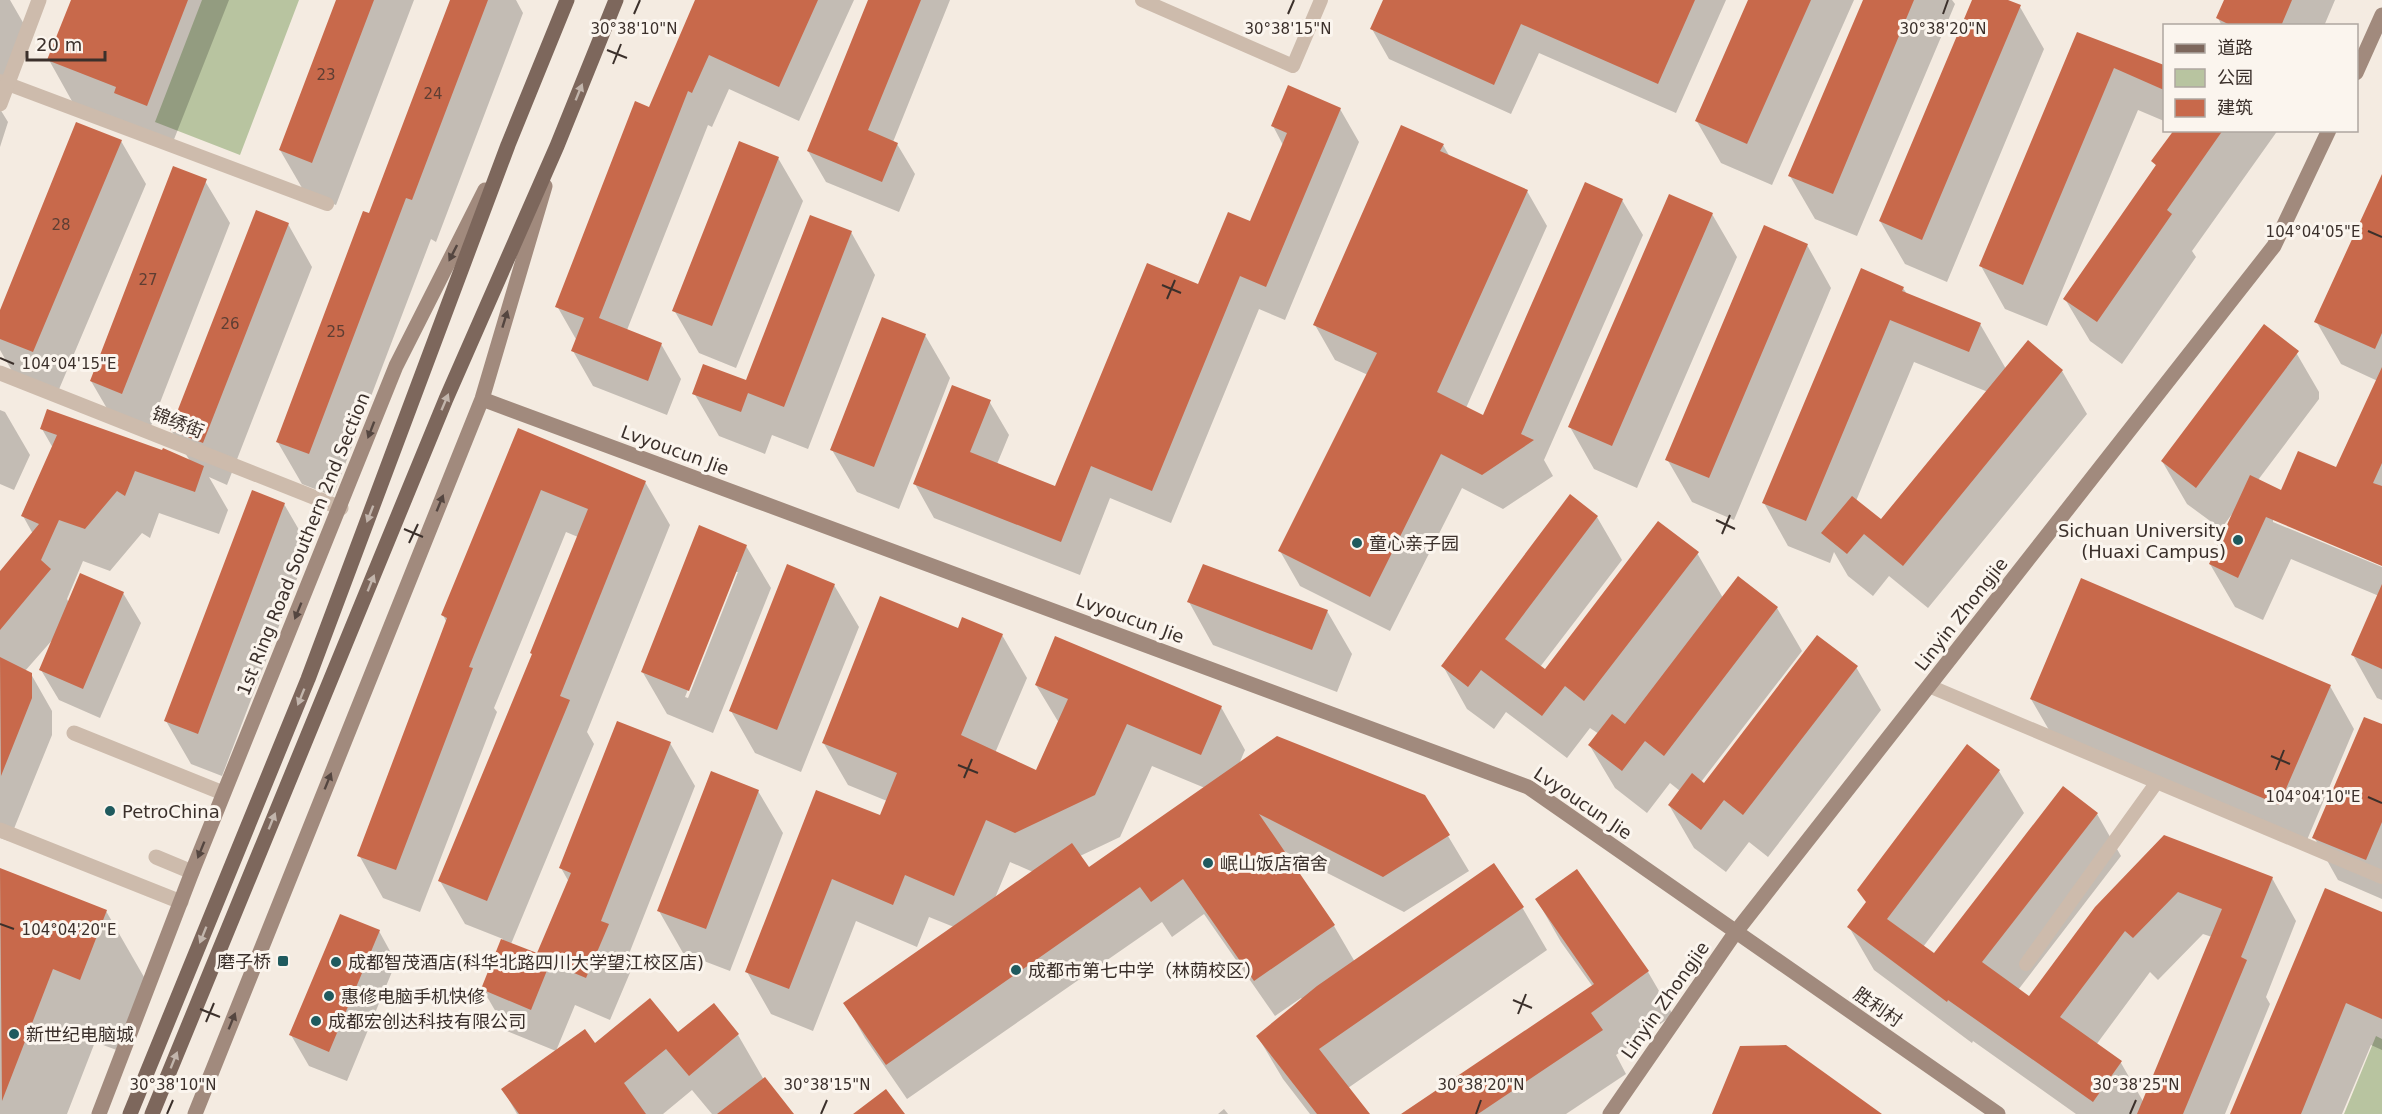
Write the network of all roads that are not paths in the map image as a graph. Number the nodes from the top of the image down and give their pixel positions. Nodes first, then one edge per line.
1 (39, 0) edge
2 (567, 0) edge
3 (616, 0) edge
4 (1142, 0) edge
5 (1321, 0) edge
6 (2382, 15) edge
7 (2377, 42) edge
8 (2358, 70) edge
9 (4, 83) edge
10 (0, 104) edge
11 (2328, 132) edge
12 (508, 145) junction
13 (557, 146) junction
14 (327, 204) dead end
15 (0, 373) edge
16 (482, 399) junction
17 (341, 508) junction
18 (1929, 686) junction
19 (74, 734) dead end
20 (2157, 782) junction
21 (224, 793) junction
22 (0, 830) edge
23 (156, 857) dead end
24 (192, 872) junction
25 (2382, 878) edge
26 (181, 902) junction
27 (1735, 933) junction
28 (2026, 964) dead end
29 (99, 1114) edge
30 (130, 1114) edge
31 (152, 1114) edge
32 (195, 1114) edge
33 (1610, 1114) edge
34 (1998, 1114) edge

1 - 9 street
2 - 12 main road, 1st Ring Road Southern 2nd Section
13 -> 3 main road
4 - 5 lane
6 - 7 street
7 - 8 street
9 - 10 street
9 - 14 lane
11 - 18 street, Linyin Zhongjie
12 -> 17 street, 1st Ring Road Southern 2nd Section
12 -> 30 main road
16 -> 13 street
31 -> 13 main road
15 - 17 street, 锦绣街
16 - 27 street, Lvyoucun Jie
32 -> 16 street
17 -> 21 street, 1st Ring Road Southern 2nd Section
18 - 20 lane
18 - 27 street, Linyin Zhongjie
19 - 21 street
20 - 25 lane
20 - 28 lane
21 -> 24 street, 1st Ring Road Southern 2nd Section
22 - 26 street
23 - 24 street
24 - 26 street, 1st Ring Road Southern 2nd Section
26 - 29 street, 1st Ring Road Southern 2nd Section
27 - 33 street, Linyin Zhongjie
27 - 34 street, 胜利村

